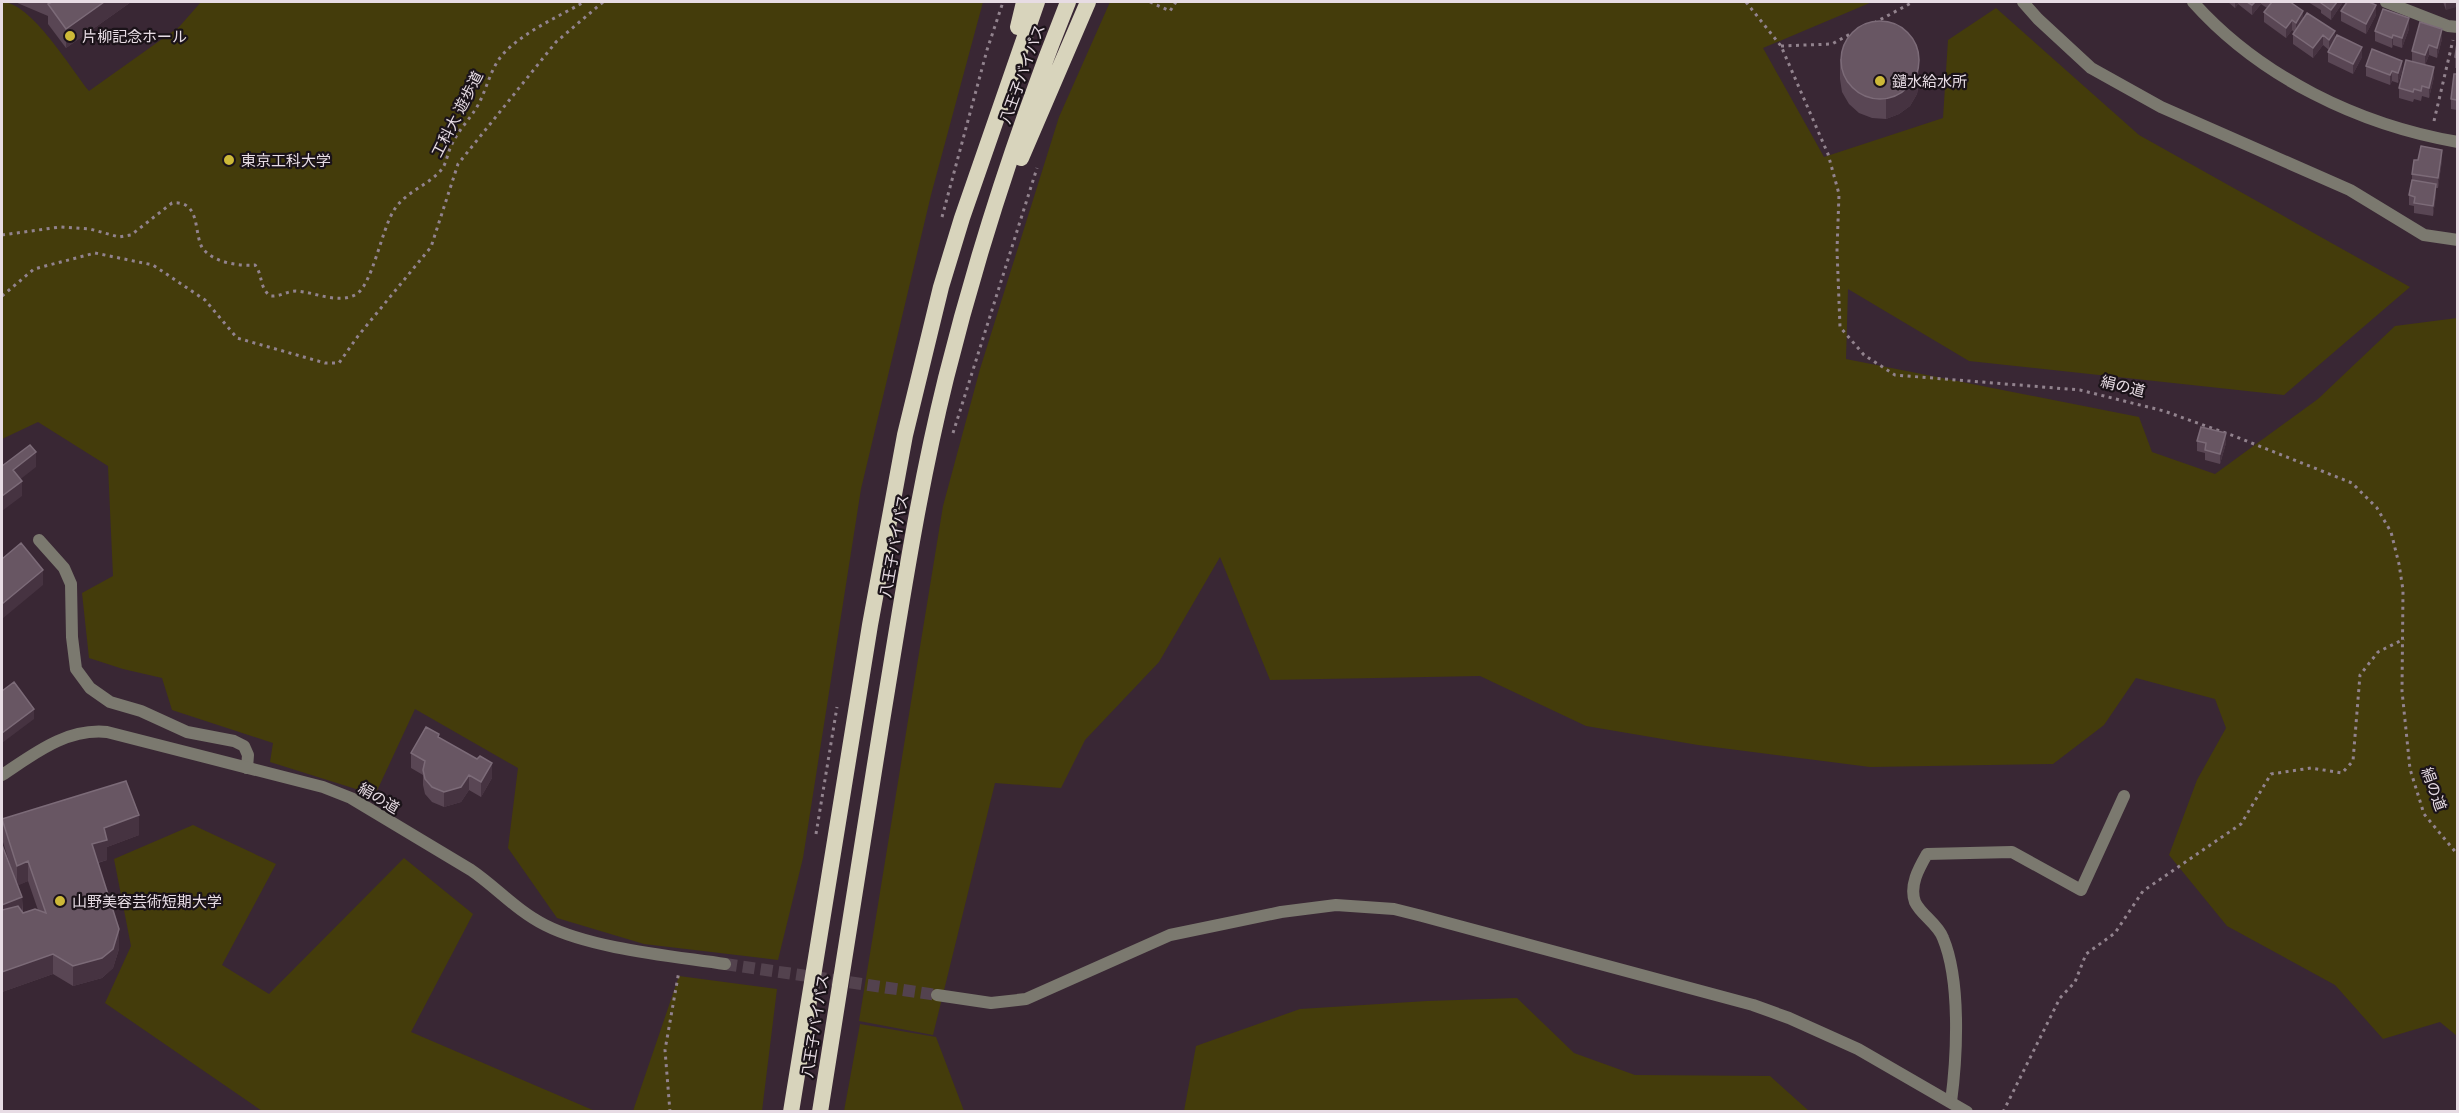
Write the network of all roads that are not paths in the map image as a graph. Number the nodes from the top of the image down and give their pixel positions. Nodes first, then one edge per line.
1 (1024, 2) edge
2 (1037, 2) edge
3 (1068, 2) edge
4 (1088, 2) edge
5 (2023, 2) edge
6 (2193, 2) edge
7 (2386, 2) edge
8 (2456, 27) edge
9 (1002, 98) junction
10 (2457, 142) edge
11 (989, 226) junction
12 (2457, 240) edge
13 (39, 540) dead end
14 (247, 768) junction
15 (2, 775) edge
16 (2124, 796) dead end
17 (725, 964) tunnel mouth
18 (937, 995) tunnel mouth
19 (1951, 1102) junction
20 (791, 1112) edge
21 (820, 1112) edge
22 (1967, 1112) edge

1 - 9 highway
2 - 9 highway, 八王子バイパス
3 - 11 highway, 八王子バイパス
4 - 11 highway
5 - 12 street
6 - 10 street
7 - 8 street
9 - 20 highway, 八王子バイパス
11 - 21 highway, 八王子バイパス
13 - 14 street
14 - 15 street, 絹の道
14 - 17 street, 絹の道
16 - 19 street
18 - 19 street
19 - 22 street

